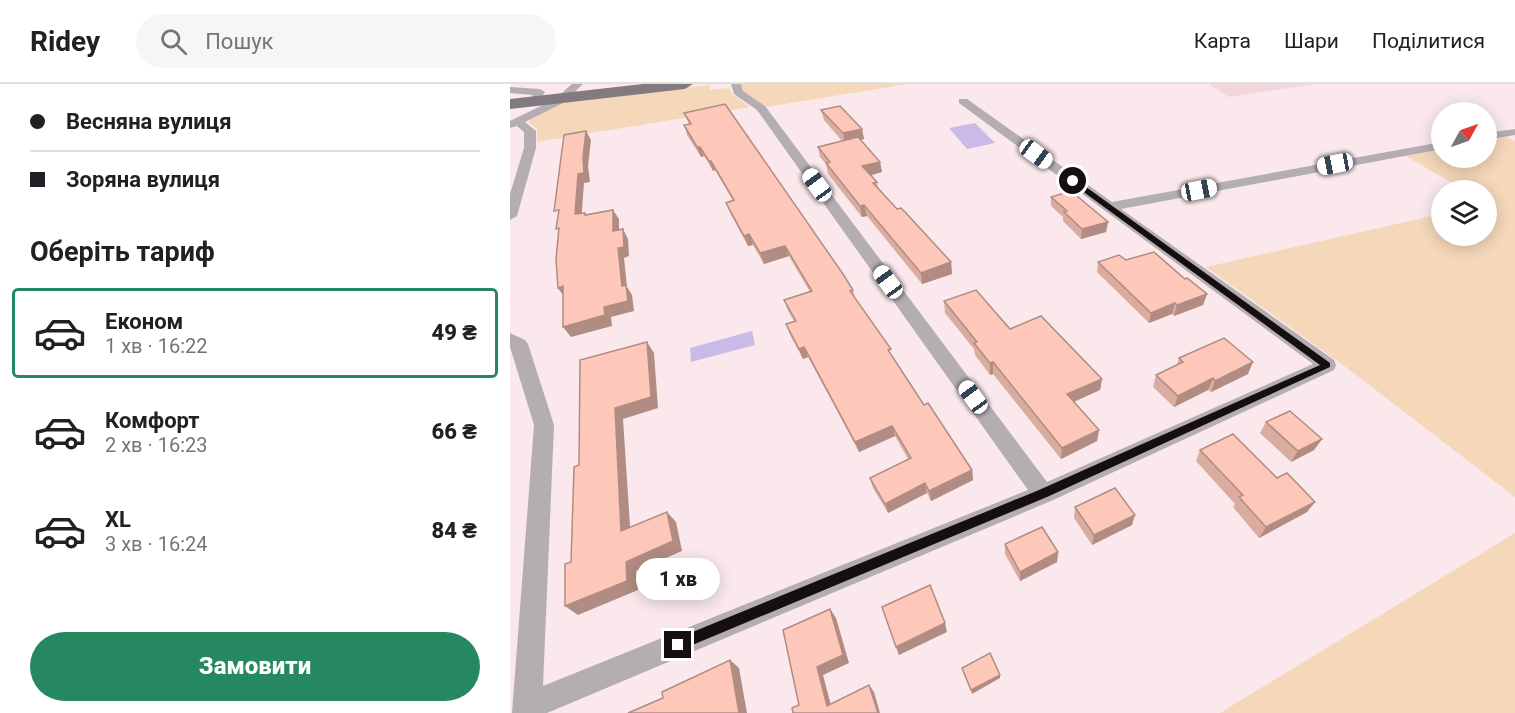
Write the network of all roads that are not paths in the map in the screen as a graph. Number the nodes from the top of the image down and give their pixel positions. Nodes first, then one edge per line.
1 (578, 84) edge
2 (685, 84) edge
3 (736, 84) edge
4 (510, 90) edge
5 (562, 98) junction
6 (534, 101) junction
7 (963, 101) dead end
8 (510, 104) edge
9 (514, 123) edge
10 (1515, 132) edge
11 (1497, 135) edge
12 (1431, 147) edge
13 (1109, 207) junction
14 (510, 216) edge
15 (510, 339) edge
16 (1043, 494) junction
17 (527, 710) edge

1 - 5 street
2 - 5 main road
3 - 16 street
4 - 6 street
5 - 6 main road
5 - 9 street
6 - 8 main road
7 - 13 street
9 - 14 street
10 - 11 street
12 - 13 street
13 - 16 street
15 - 17 street
16 - 17 street

